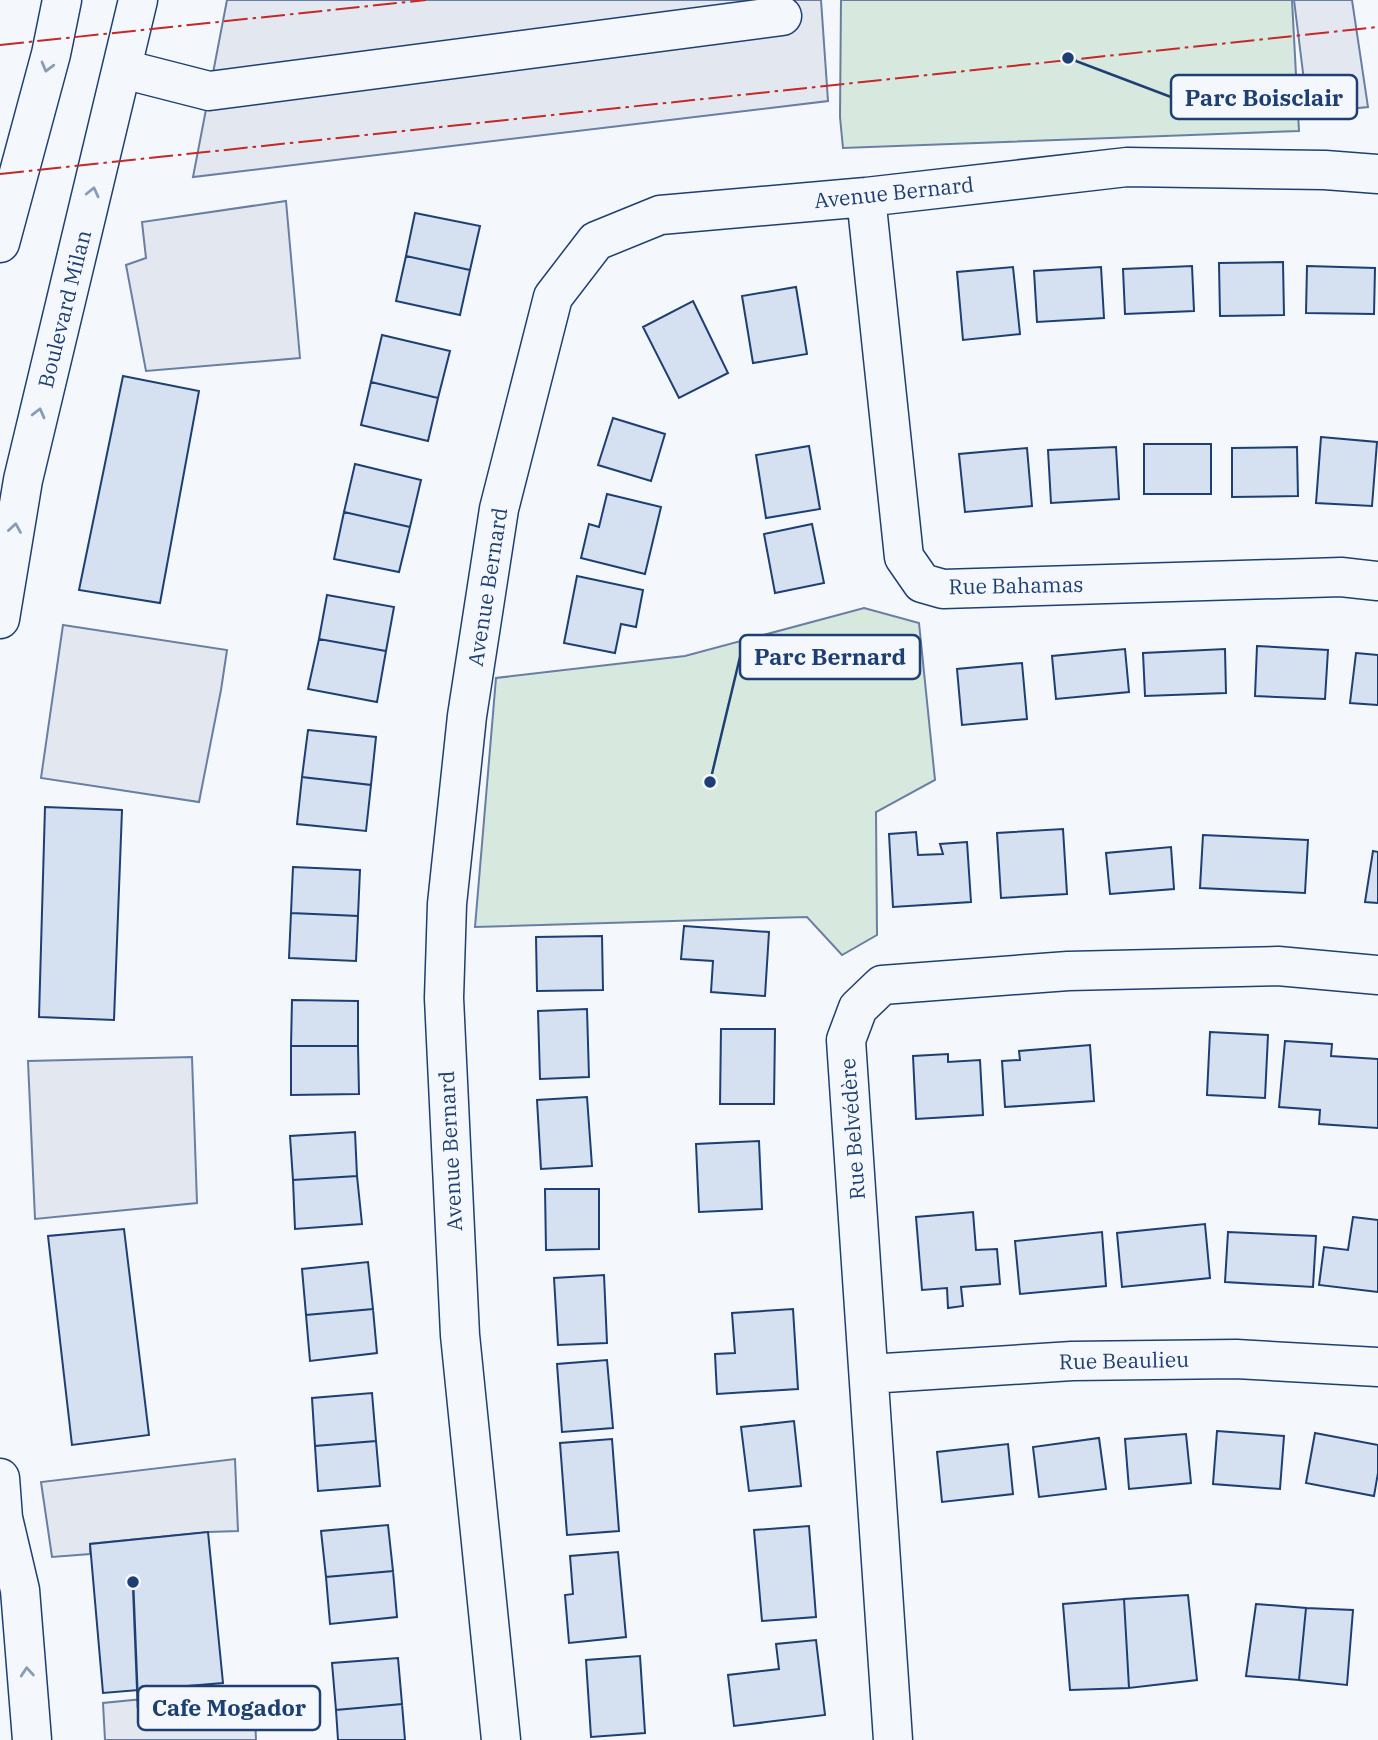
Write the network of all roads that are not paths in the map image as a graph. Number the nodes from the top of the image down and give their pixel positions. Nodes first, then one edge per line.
1 (62, 0) edge
2 (138, 0) edge
3 (782, 16) dead end
4 (123, 69) junction
5 (1378, 174) edge
6 (866, 197) junction
7 (0, 243) edge
8 (11, 479) edge
9 (1378, 582) edge
10 (0, 619) edge
11 (1378, 975) edge
12 (1378, 1367) edge
13 (869, 1374) junction
14 (0, 1478) edge
15 (32, 1740) edge
16 (501, 1740) edge
17 (893, 1740) edge

1 -> 7 street
2 - 4 street, Boulevard Milan
3 - 4 street
8 -> 4 street, Boulevard Milan
5 - 6 street, Avenue Bernard
6 - 9 street, Rue Bahamas
6 - 16 street, Avenue Bernard
10 -> 8 street, Boulevard Milan
11 - 13 street, Rue Belvédère
12 - 13 street, Rue Beaulieu
13 - 17 street, Rue Belvédère
15 -> 14 street

